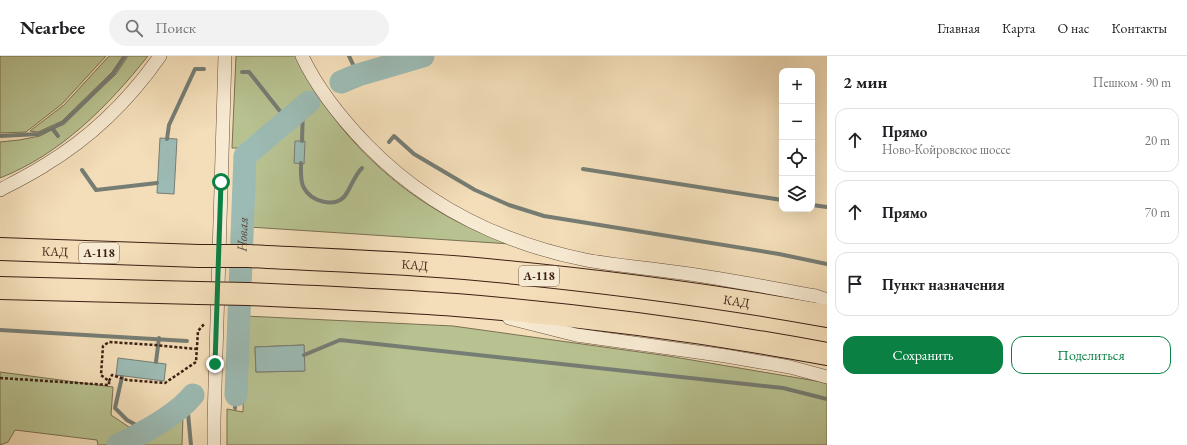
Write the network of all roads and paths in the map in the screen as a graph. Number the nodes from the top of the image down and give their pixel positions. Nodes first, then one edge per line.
1 (160, 56) edge
2 (225, 56) edge
3 (302, 56) edge
4 (0, 190) edge
5 (0, 250) edge
6 (0, 288) edge
7 (827, 300) edge
8 (457, 305) junction
9 (827, 316) edge
10 (217, 322) junction
11 (196, 349) junction
12 (827, 354) edge
13 (827, 377) edge
14 (0, 378) edge
15 (109, 381) junction
16 (214, 445) edge

1 - 4 street
2 - 10 street
3 - 7 street
5 - 9 highway, КАД / А-118, bridge
6 - 8 highway, bridge
8 - 12 highway
8 - 13 street
10 - 11 path
10 - 16 street
11 - 15 path
11 - 15 path
14 - 15 path

